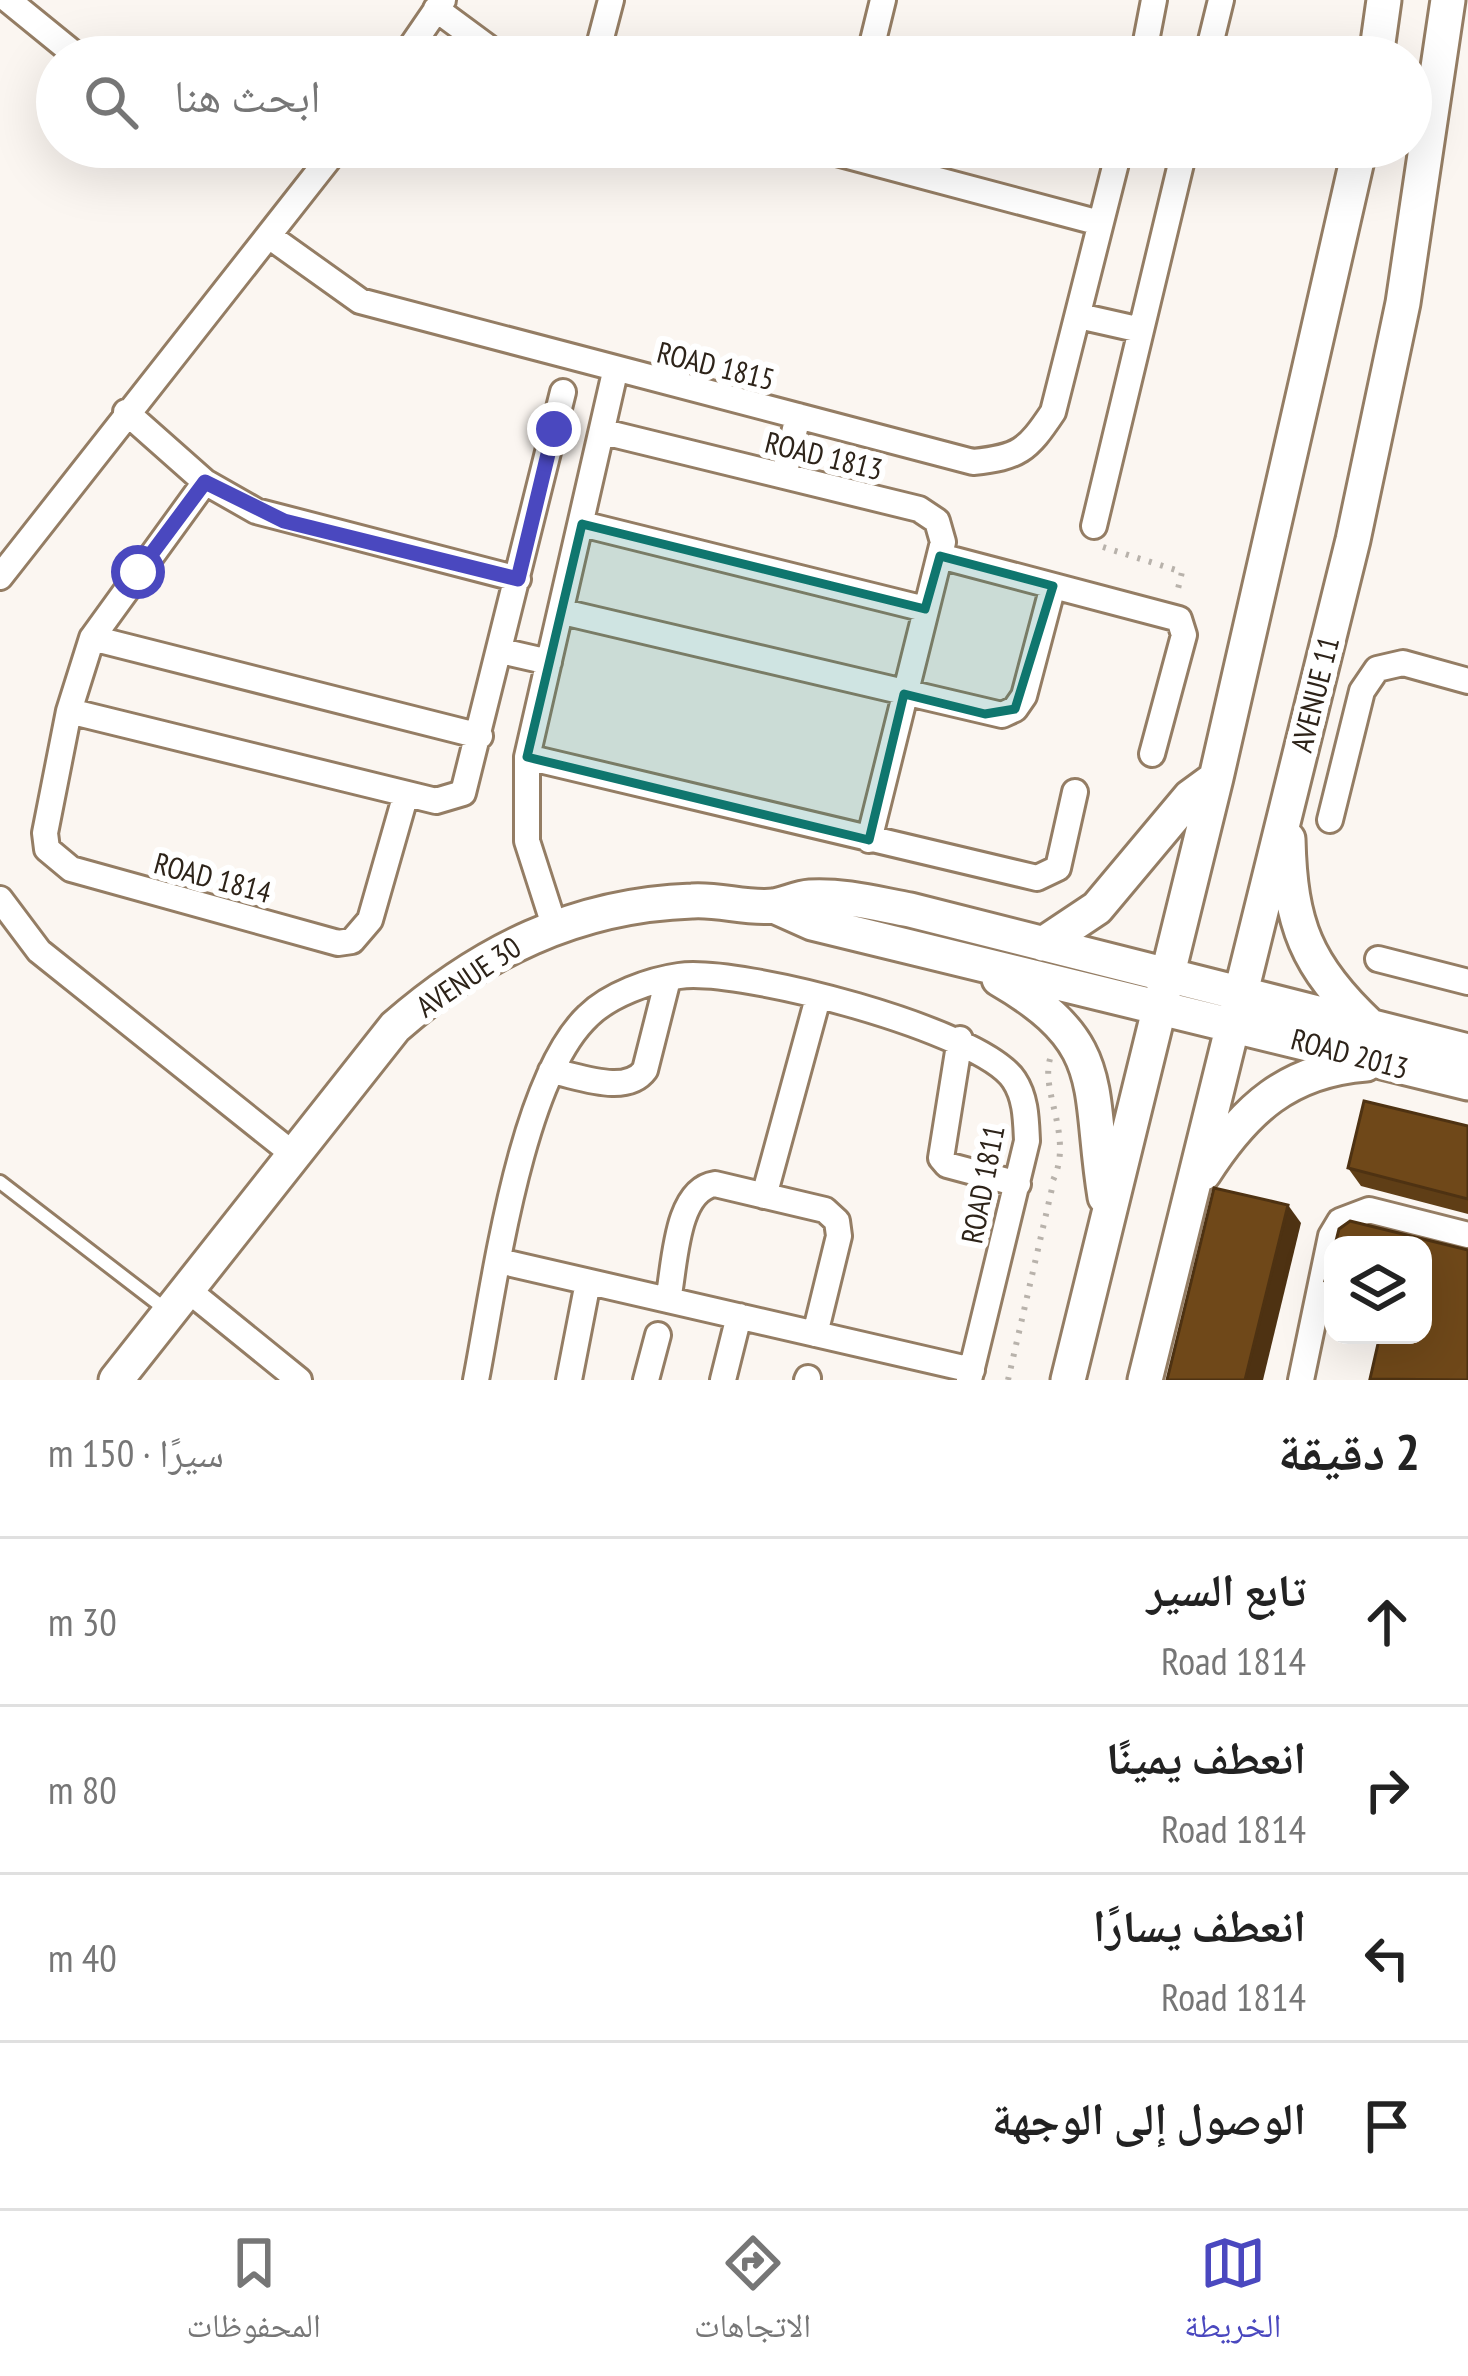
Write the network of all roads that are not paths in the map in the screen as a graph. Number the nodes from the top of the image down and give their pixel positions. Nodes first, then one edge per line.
1 (8, 0) edge
2 (611, 0) edge
3 (883, 0) edge
4 (1154, 0) edge
5 (1221, 0) edge
6 (1384, 0) edge
7 (1448, 0) edge
8 (439, 5) edge
9 (52, 36) edge
10 (418, 36) edge
11 (476, 36) edge
12 (602, 36) edge
13 (874, 36) edge
14 (1147, 36) edge
15 (1212, 36) edge
16 (1379, 36) edge
17 (1432, 105) edge
18 (322, 168) edge
19 (905, 168) edge
20 (1115, 168) edge
21 (1180, 168) edge
22 (1355, 168) edge
23 (1422, 168) edge
24 (1100, 224) junction
25 (269, 236) junction
26 (1079, 316) junction
27 (1141, 330) junction
28 (616, 372) junction
29 (563, 392) dead end
30 (126, 412) junction
31 (798, 416) junction
32 (604, 433) junction
33 (784, 476) junction
34 (205, 482) junction
35 (582, 524) junction
36 (1094, 526) road end
37 (940, 556) junction
38 (0, 577) edge
39 (518, 579) junction
40 (1053, 586) junction
41 (925, 609) junction
42 (563, 612) junction
43 (92, 638) junction
44 (501, 651) junction
45 (549, 662) junction
46 (1468, 681) edge
47 (904, 694) junction
48 (69, 711) junction
49 (481, 736) junction
50 (1152, 754) dead end
51 (527, 757) junction
52 (1216, 778) junction
53 (1075, 792) dead end
54 (406, 794) junction
55 (1289, 795) junction
56 (1330, 820) dead end
57 (868, 840) junction
58 (0, 899) edge
59 (774, 906) junction
60 (554, 926) junction
61 (1043, 944) junction
62 (960, 959) junction
63 (1378, 959) dead end
64 (668, 979) junction
65 (1468, 982) edge
66 (1164, 990) junction
67 (818, 998) junction
68 (1235, 1007) junction
69 (1370, 1026) junction
70 (960, 1039) junction
71 (1468, 1052) edge
72 (1392, 1064) junction
73 (551, 1071) junction
74 (1468, 1083) edge
75 (293, 1154) junction
76 (0, 1182) edge
77 (1018, 1184) junction
78 (764, 1196) junction
79 (1188, 1201) junction
80 (1108, 1218) junction
81 (1468, 1235) edge
82 (499, 1261) junction
83 (588, 1282) junction
84 (668, 1300) junction
85 (179, 1302) junction
86 (739, 1316) junction
87 (815, 1334) junction
88 (658, 1335) dead end
89 (970, 1375) edge
90 (116, 1380) edge
91 (299, 1380) edge
92 (476, 1380) edge
93 (568, 1380) edge
94 (646, 1380) edge
95 (723, 1380) edge
96 (1068, 1380) edge
97 (1144, 1380) edge
98 (1301, 1380) edge

1 - 9 street
2 - 12 street
3 - 13 street
4 - 14 street
5 - 15 street
6 - 16 street
7 - 17 street, AVENUE 11
8 - 10 street
8 - 11 street
18 - 25 street
19 - 24 street
20 - 24 street, ROAD 1815
21 - 27 street
22 - 52 street
23 - 55 street, AVENUE 11
24 - 26 street, ROAD 1815
25 - 28 street, ROAD 1815
25 - 30 street
26 - 27 street
26 - 31 street, ROAD 1815
27 - 36 street
28 - 31 street, ROAD 1815
28 - 32 street
29 - 39 street
30 - 34 street
30 - 38 street
31 - 33 street
32 - 33 street, ROAD 1813
32 - 35 street
33 - 37 street, ROAD 1813
34 - 39 street
34 - 43 street, ROAD 1814
35 - 41 street
35 - 42 street
37 - 40 street
37 - 41 street
39 - 44 street
40 - 47 street
40 - 50 street
41 - 47 street
42 - 45 street
42 - 47 street
43 - 48 street, ROAD 1814
43 - 49 street
44 - 45 street
44 - 49 street
45 - 51 street
46 - 56 street
47 - 57 street
48 - 54 street
48 - 54 street, ROAD 1814
49 - 54 street
51 - 57 street
51 - 60 street
52 - 61 street
52 - 66 street
53 - 57 street
55 - 68 street, AVENUE 11
55 - 69 street
58 - 75 street
59 - 60 street, AVENUE 30
59 - 61 street, AVENUE 30
59 - 62 street, AVENUE 30
60 - 75 street, AVENUE 30
61 - 66 street, AVENUE 30
62 - 66 street, AVENUE 30
62 - 80 street
63 - 65 street
64 - 67 street, ROAD 1811
64 - 73 street, ROAD 1811
64 - 73 street
66 - 68 street, AVENUE 30
66 - 80 street
67 - 70 street, ROAD 1811
67 - 78 street
68 - 69 street, ROAD 2013
68 - 72 street, ROAD 2013
68 - 79 street, AVENUE 11
69 - 71 street, ROAD 2013
70 - 77 street, ROAD 1811
70 - 77 street
72 - 74 street, ROAD 2013
72 - 79 street
73 - 82 street, ROAD 1811
75 - 85 street, AVENUE 30
76 - 85 lane
77 - 89 street, ROAD 1811
78 - 84 street
78 - 87 street
79 - 97 street, AVENUE 11
80 - 96 street
81 - 98 street
82 - 83 street, ROAD 1811
82 - 92 street, ROAD 1811
83 - 84 street, ROAD 1811
83 - 93 street
84 - 86 street, ROAD 1811
85 - 90 street, AVENUE 30
85 - 91 street
86 - 87 street, ROAD 1811
86 - 95 street
87 - 89 street, ROAD 1811
88 - 94 street

